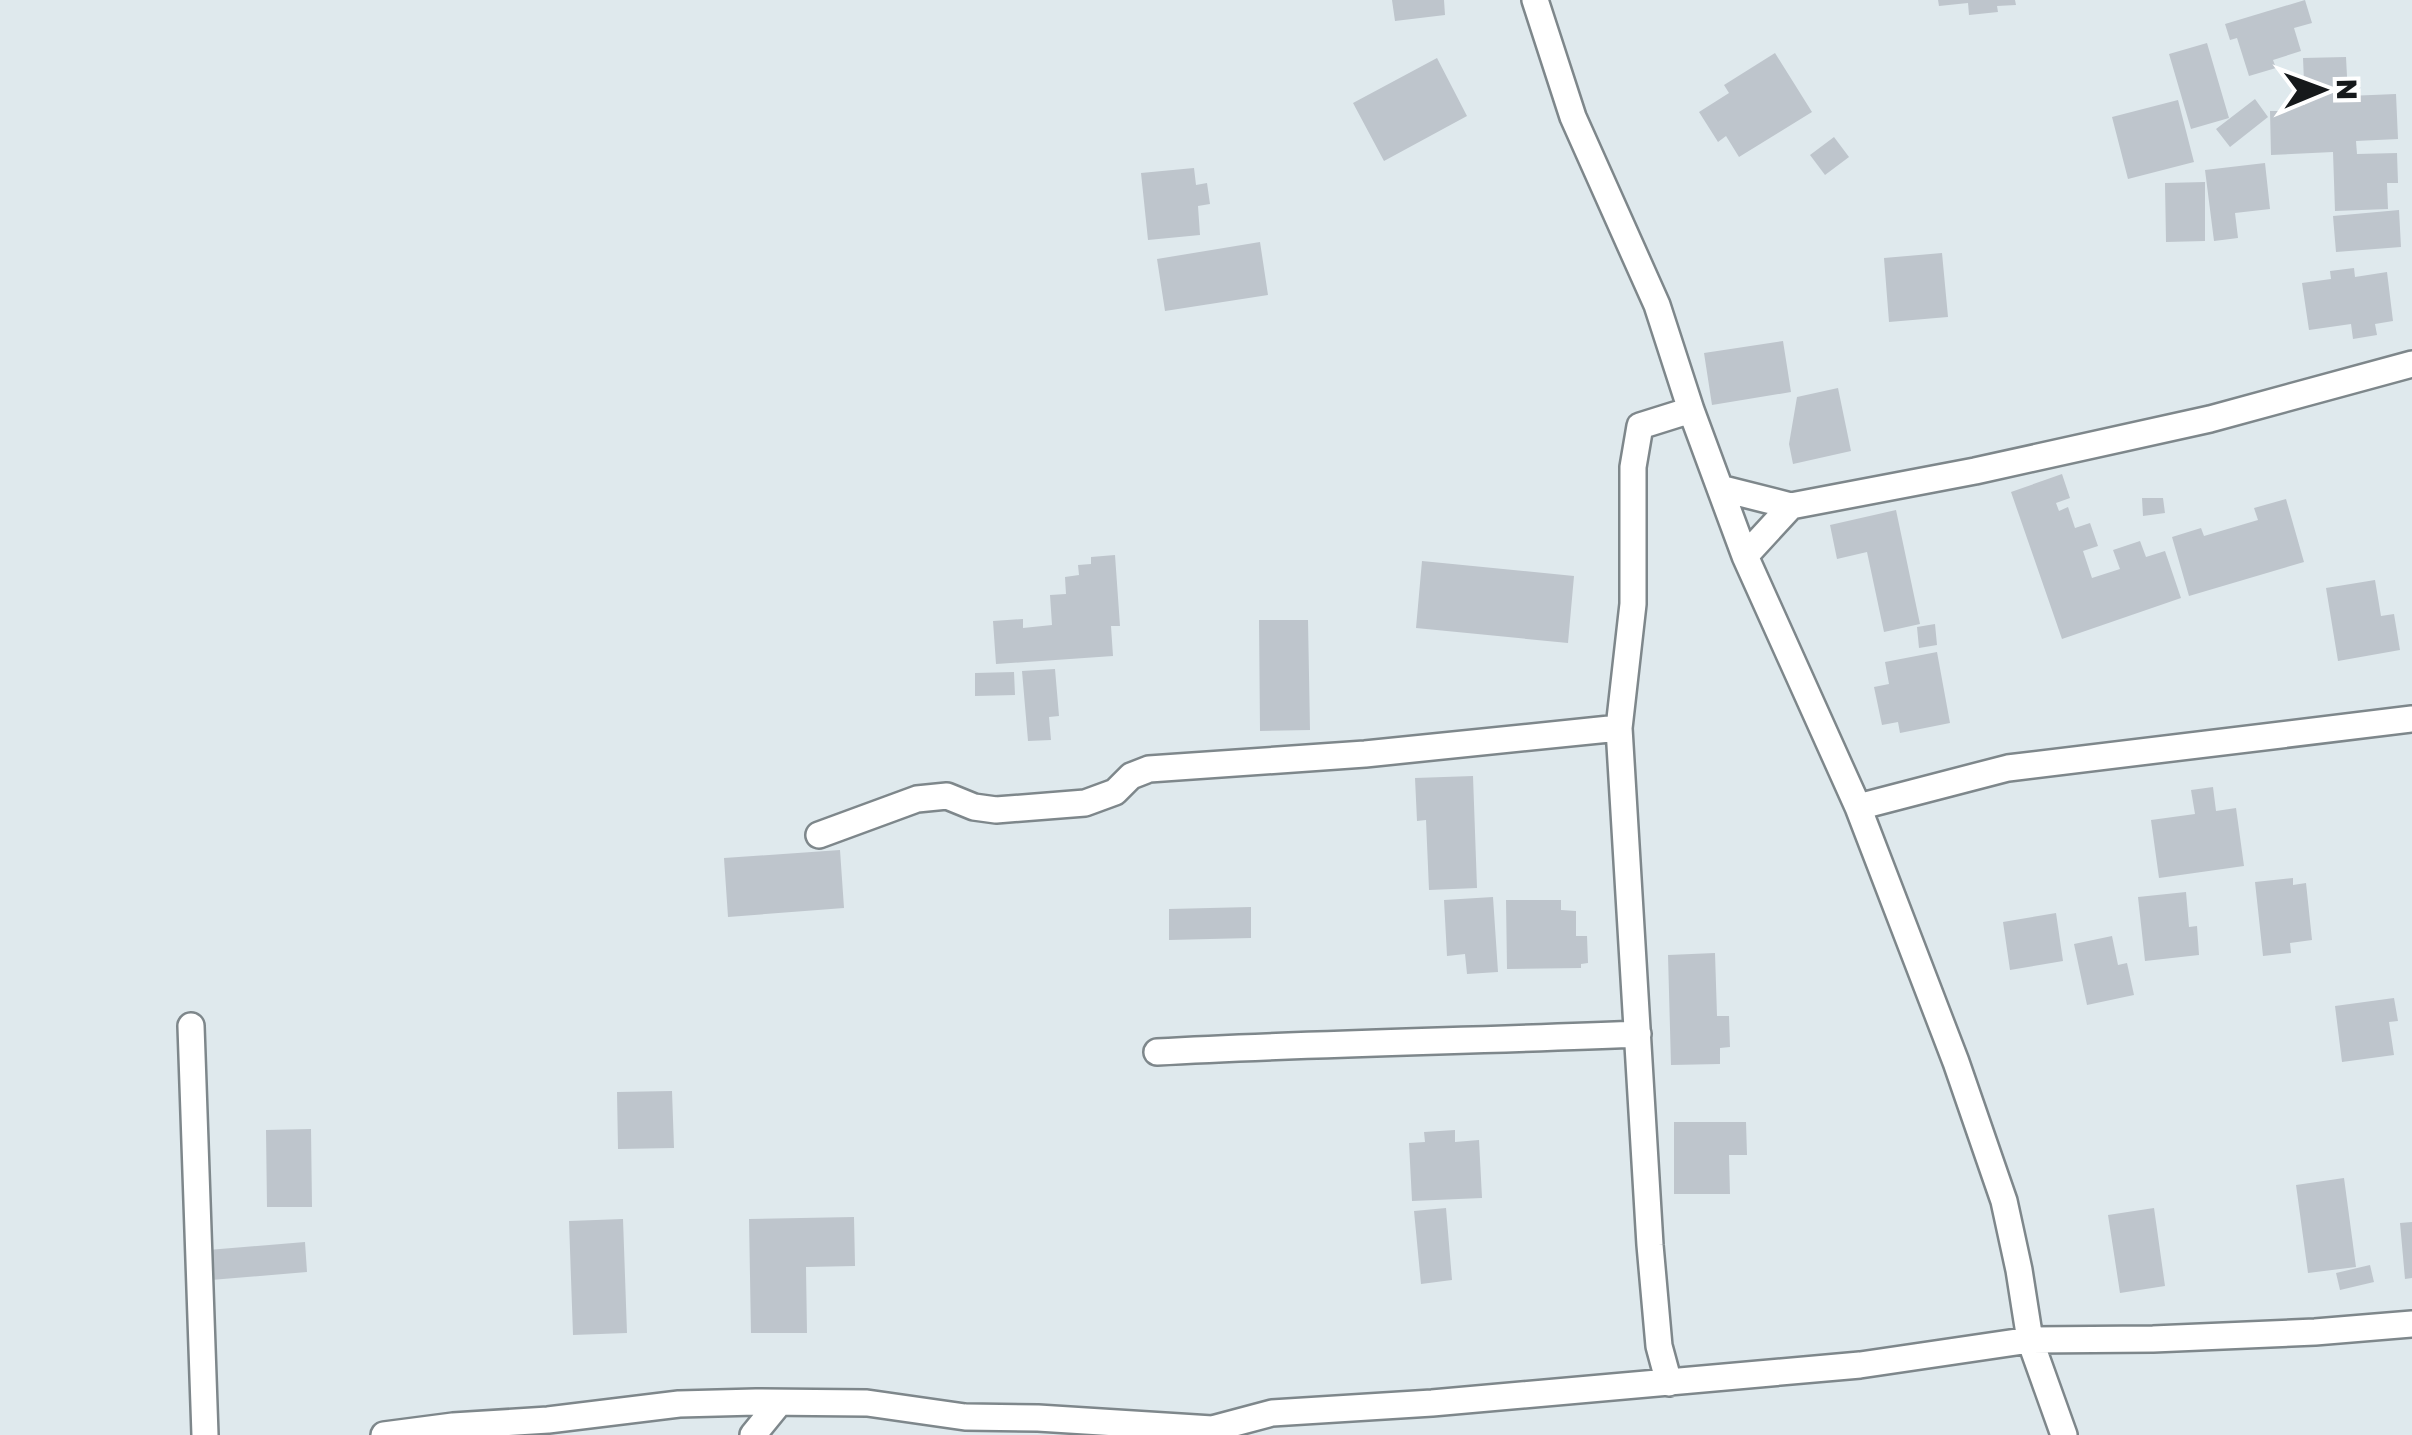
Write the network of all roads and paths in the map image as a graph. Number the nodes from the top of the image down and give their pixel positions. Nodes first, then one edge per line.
1 (1535, 0) edge
2 (2412, 364) edge
3 (1691, 410) junction
4 (1720, 488) junction
5 (1790, 506) junction
6 (1745, 556) junction
7 (2412, 719) edge
8 (1620, 728) junction
9 (1858, 807) junction
10 (818, 835) dead end
11 (191, 1026) dead end
12 (1638, 1034) junction
13 (1157, 1052) dead end
14 (2412, 1324) edge
15 (2030, 1340) junction
16 (1668, 1383) junction
17 (779, 1403) junction
18 (1345, 1410) junction
19 (982, 1426) edge
20 (205, 1435) edge
21 (384, 1435) edge
22 (753, 1435) edge
23 (1327, 1435) edge
24 (2064, 1435) edge

1 - 3 street
2 - 5 street
3 - 4 street
3 - 8 street
4 - 5 street
4 - 6 street
5 - 6 street
6 - 9 street
7 - 9 street
8 - 10 street
8 - 12 street
9 - 15 street
11 - 20 street
12 - 13 street
12 - 16 street
14 - 15 street
15 - 16 street
15 - 24 street
16 - 18 street
17 - 19 street
17 - 21 street
17 - 22 street
18 - 19 street
18 - 23 street

